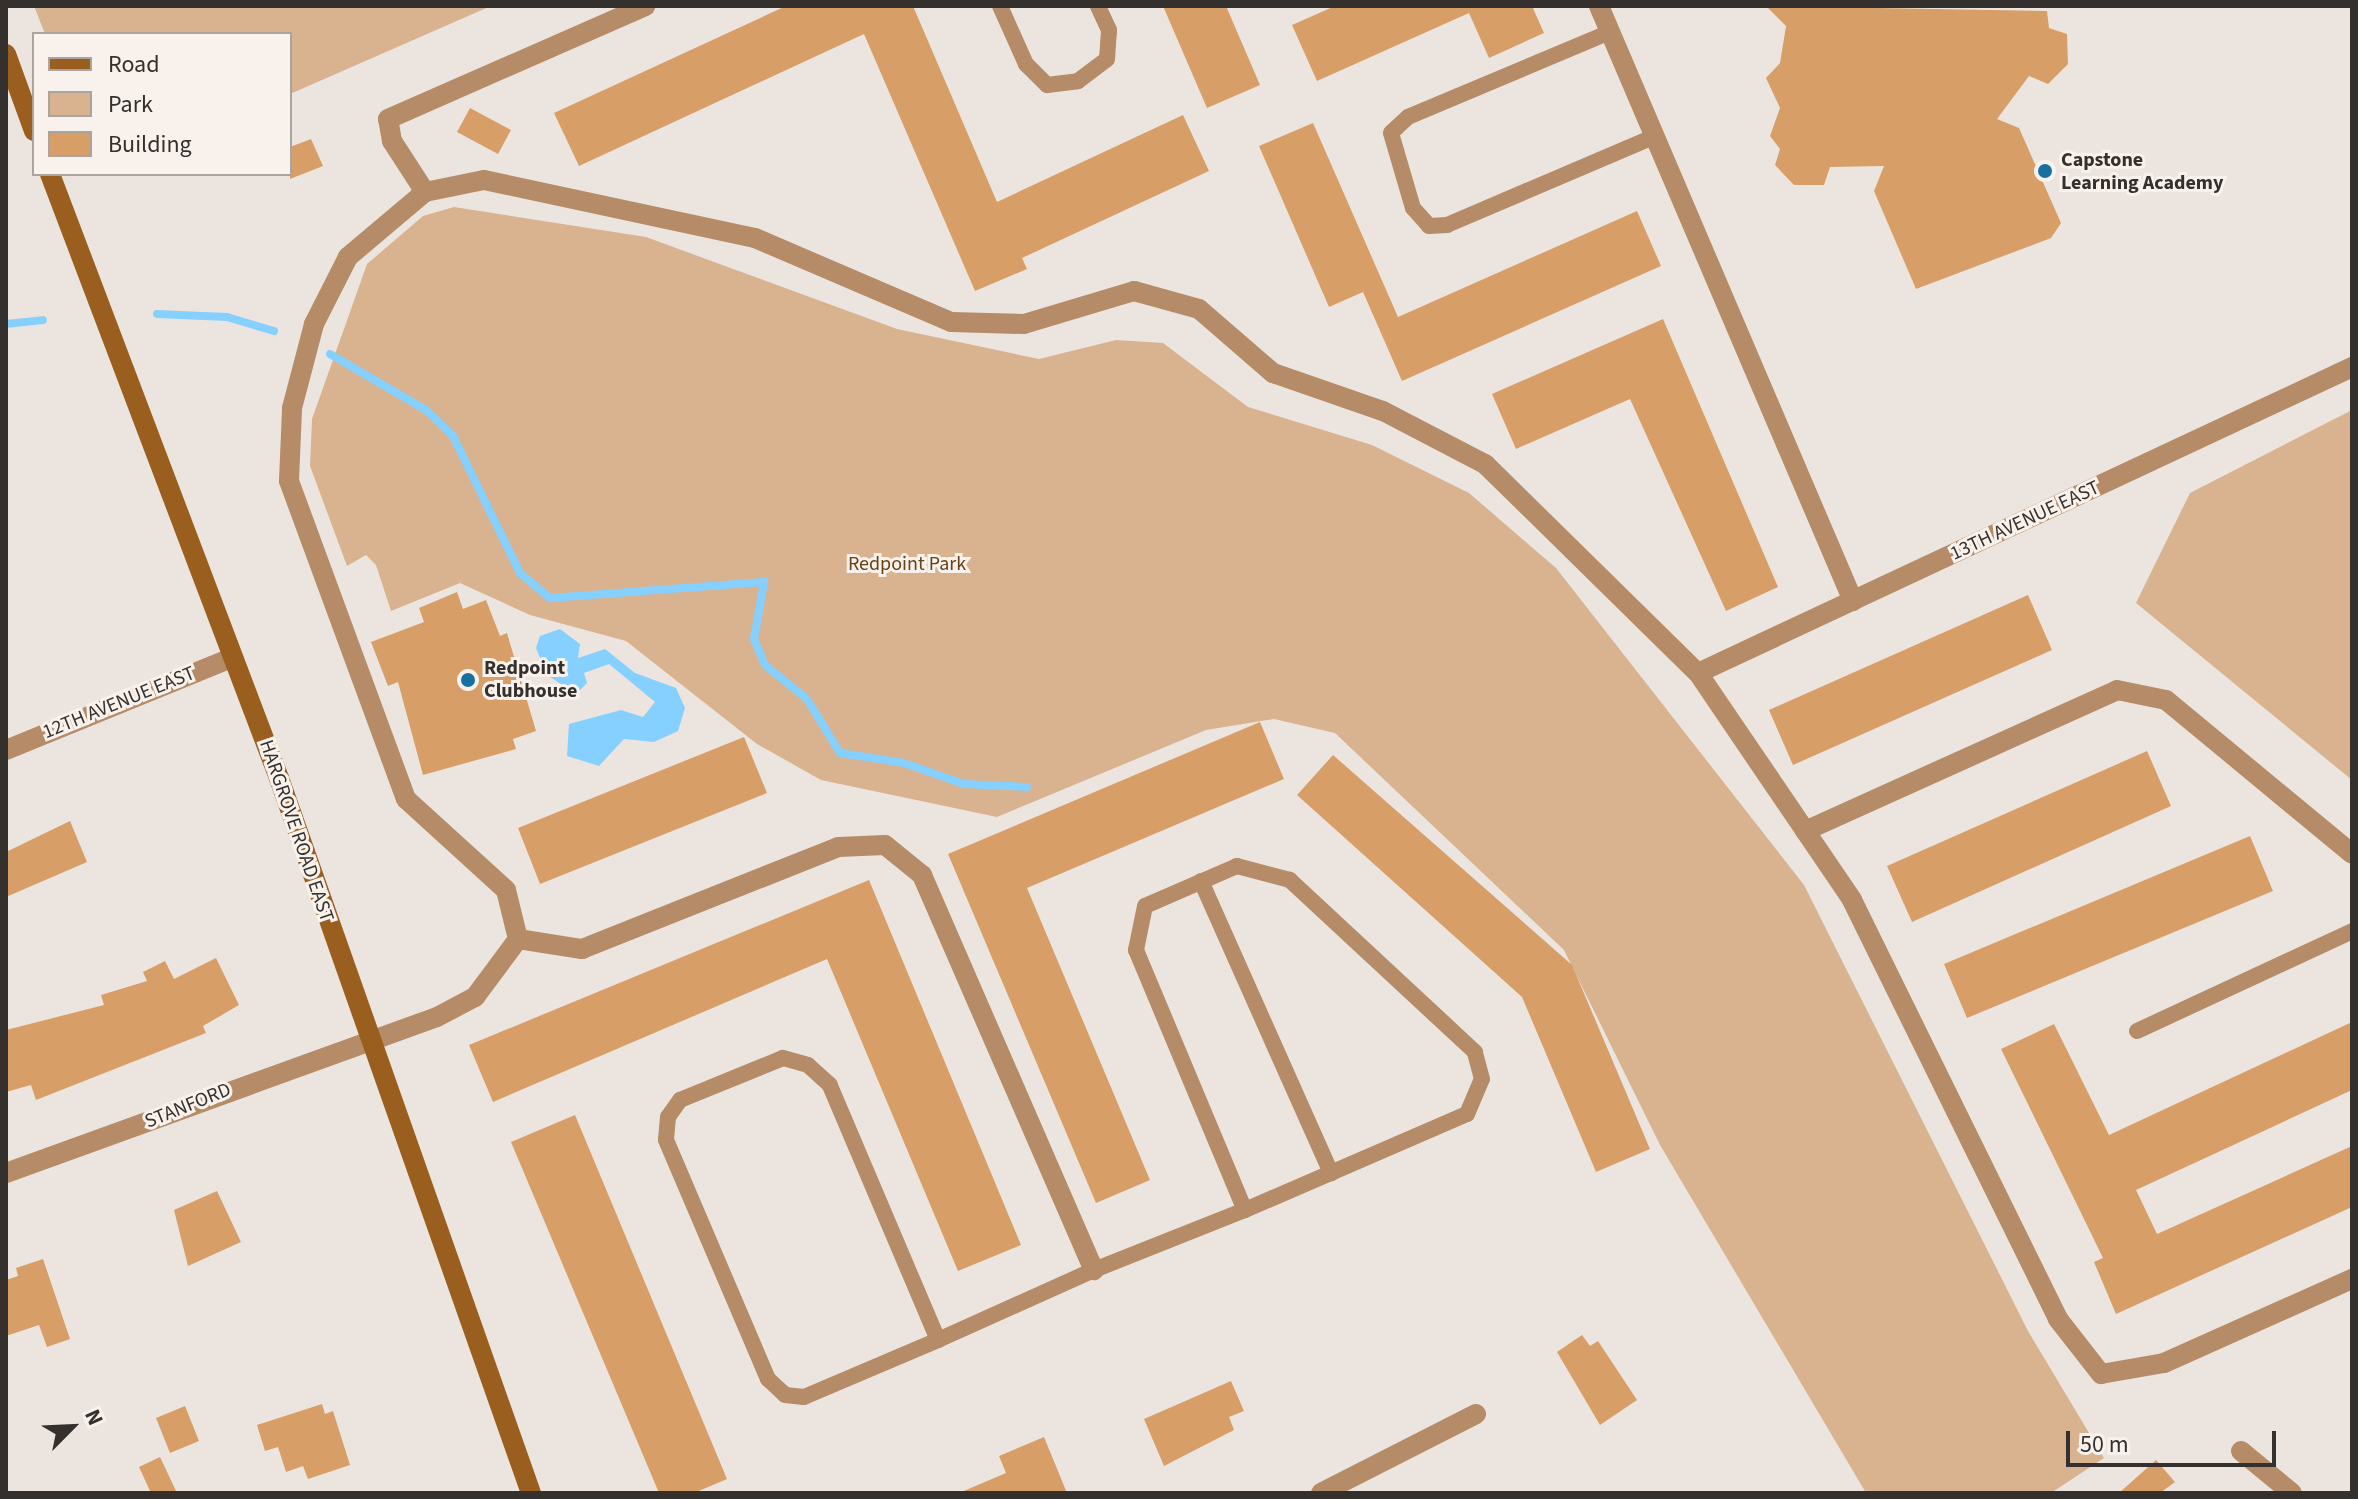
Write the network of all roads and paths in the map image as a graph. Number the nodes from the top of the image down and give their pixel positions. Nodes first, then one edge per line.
1 (645, 6) edge
2 (1000, 6) edge
3 (1098, 6) edge
4 (1599, 6) edge
5 (1610, 32) junction
6 (6, 54) edge
7 (32, 126) edge
8 (1656, 136) junction
9 (51, 176) edge
10 (425, 192) junction
11 (2352, 367) edge
12 (1853, 601) junction
13 (232, 658) junction
14 (1698, 673) junction
15 (6, 750) edge
16 (1805, 831) junction
17 (2352, 854) edge
18 (1201, 881) junction
19 (2352, 931) edge
20 (518, 939) junction
21 (2137, 1031) dead end
22 (370, 1037) junction
23 (6, 1173) edge
24 (1331, 1173) junction
25 (1245, 1210) junction
26 (1094, 1270) junction
27 (2352, 1279) edge
28 (938, 1340) junction
29 (1476, 1414) dead end
30 (2241, 1451) dead end
31 (531, 1493) edge
32 (1321, 1493) edge
33 (2292, 1493) edge

1 - 10 street
2 - 3 lane
4 - 5 street
5 - 8 street
5 - 8 lane
6 - 7 main road
8 - 12 street
9 - 13 main road, HARGROVE ROAD EAST
10 - 14 street
10 - 20 street
11 - 12 street, 13TH AVENUE EAST
12 - 14 street, 13TH AVENUE EAST
13 - 15 street, 12TH AVENUE EAST
13 - 22 main road, HARGROVE ROAD EAST
14 - 16 street
16 - 17 street
16 - 27 street
18 - 24 lane
18 - 24 lane
18 - 25 lane
19 - 21 lane
20 - 22 street, STANFORD
20 - 26 street
22 - 23 street, STANFORD
22 - 31 main road, HARGROVE ROAD EAST
24 - 25 lane
25 - 26 lane
26 - 28 lane
28 - 28 lane
29 - 32 street
30 - 33 street

